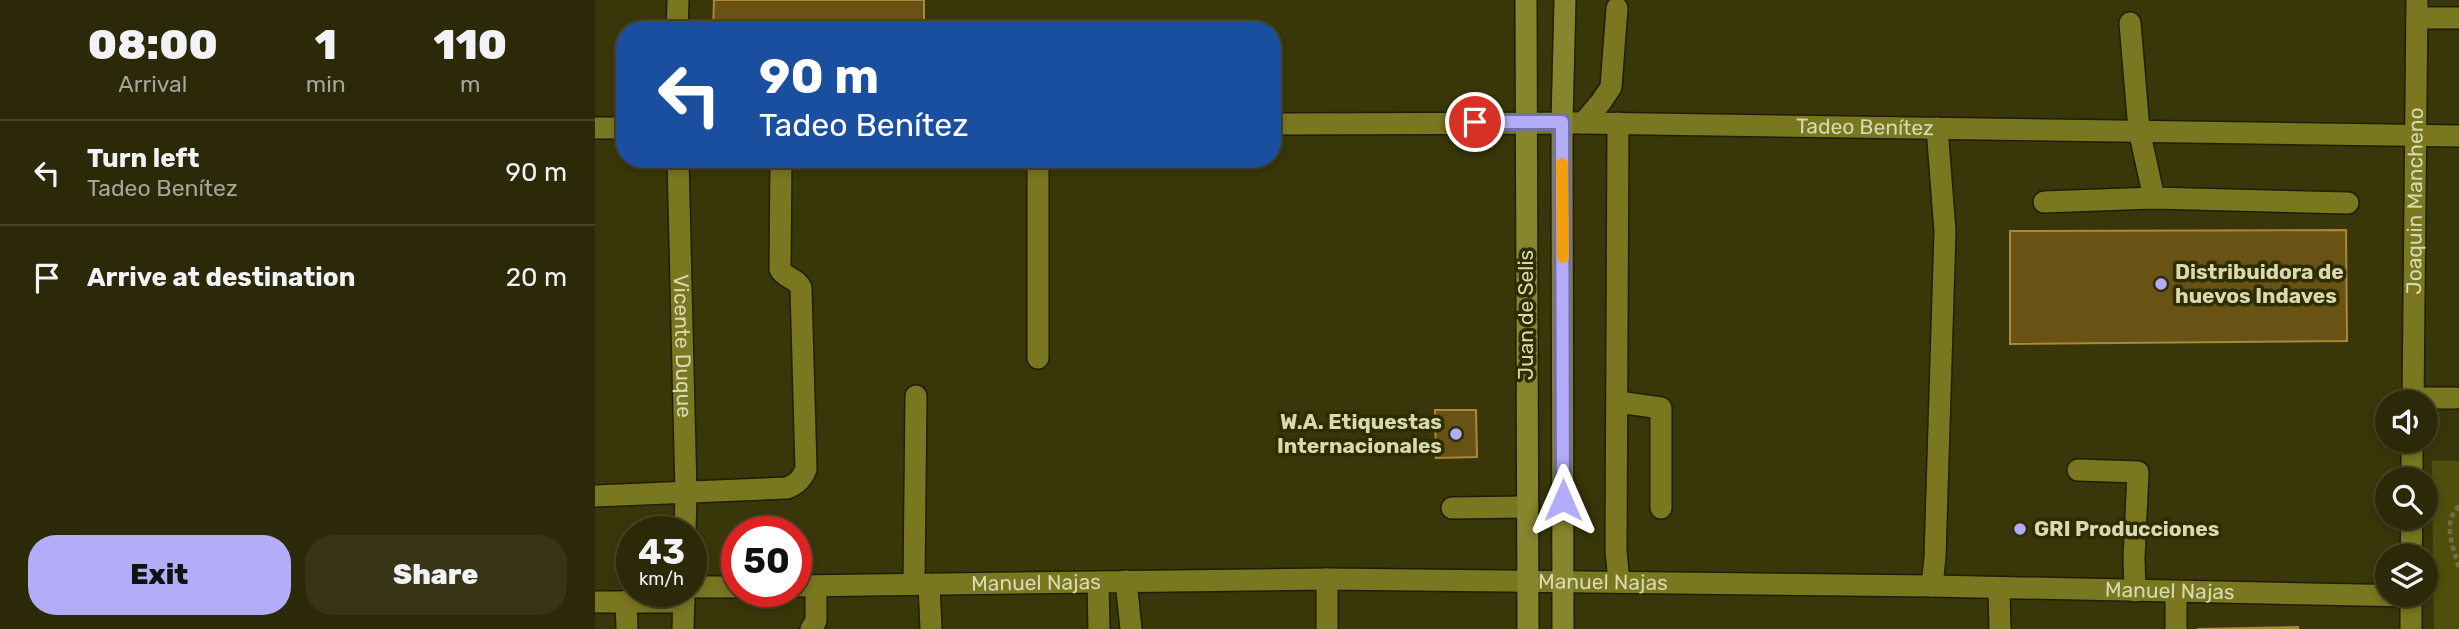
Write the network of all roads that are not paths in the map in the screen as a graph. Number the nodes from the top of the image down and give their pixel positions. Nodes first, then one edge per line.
1 (678, 0) edge
2 (1526, 0) edge
3 (1565, 0) edge
4 (1617, 8) dead end
5 (2417, 9) edge
6 (2459, 18) edge
7 (677, 21) edge
8 (2130, 23) dead end
9 (1525, 122) junction
10 (1573, 122) junction
11 (1618, 123) junction
12 (1281, 124) edge
13 (595, 128) edge
14 (616, 128) edge
15 (1937, 128) junction
16 (2139, 130) junction
17 (2416, 134) junction
18 (2459, 136) edge
19 (678, 168) edge
20 (782, 168) edge
21 (1038, 168) edge
22 (2154, 198) junction
23 (2044, 202) dead end
24 (2348, 203) dead end
25 (1038, 358) dead end
26 (2413, 390) edge
27 (916, 396) dead end
28 (2455, 398) dead end
29 (2438, 399) edge
30 (1618, 402) junction
31 (2078, 470) dead end
32 (686, 493) junction
33 (595, 496) edge
34 (1528, 507) junction
35 (1452, 508) dead end
36 (1661, 508) dead end
37 (685, 516) edge
38 (1327, 579) junction
39 (1528, 581) junction
40 (1564, 581) junction
41 (1098, 582) junction
42 (1126, 582) junction
43 (1619, 582) junction
44 (921, 584) junction
45 (812, 586) edge
46 (1932, 586) junction
47 (1999, 589) junction
48 (2135, 591) junction
49 (2176, 592) junction
50 (2375, 595) edge
51 (616, 601) edge
52 (595, 602) edge
53 (626, 607) edge
54 (685, 607) edge
55 (812, 607) edge
56 (2411, 607) edge
57 (627, 629) edge
58 (683, 629) edge
59 (811, 629) edge
60 (931, 629) edge
61 (1099, 629) edge
62 (1131, 629) edge
63 (1327, 629) edge
64 (1528, 629) edge
65 (1563, 629) edge
66 (2000, 629) edge
67 (2176, 629) edge
68 (2411, 629) edge

1 - 7 street
2 - 9 main road, Juan de Selis
3 - 10 main road, Juan de Selis
4 - 10 street
5 - 6 street
5 - 17 street, Joaquin Mancheno
8 - 16 street
9 - 10 street, Tadeo Benítez
9 - 12 street, Tadeo Benítez
9 - 34 main road, Juan de Selis
10 - 11 street, Tadeo Benítez
10 - 40 main road, Juan de Selis
11 - 15 street, Tadeo Benítez
11 - 30 street
13 - 14 street
15 - 16 street, Tadeo Benítez
15 - 46 street
16 - 17 street, Tadeo Benítez
16 - 22 street
17 - 18 street, Tadeo Benítez
17 - 26 street, Joaquin Mancheno
19 - 32 street, Vicente Duque
20 - 32 street
21 - 25 street
22 - 23 street
22 - 24 street
27 - 44 street
28 - 29 street
30 - 36 street
30 - 43 street
31 - 48 street
32 - 33 street
32 - 37 street, Vicente Duque
34 - 35 street
34 - 39 main road, Juan de Selis
38 - 39 street, Manuel Najas
38 - 42 street, Manuel Najas
38 - 63 street
39 - 40 street, Manuel Najas
39 - 64 main road, Juan de Selis
40 - 43 street, Manuel Najas
40 - 65 main road, Juan de Selis
41 - 42 street, Manuel Najas
41 - 44 street, Manuel Najas
41 - 61 street
42 - 62 street
43 - 46 street, Manuel Najas
44 - 45 street, Manuel Najas
44 - 60 street
46 - 47 street, Manuel Najas
47 - 48 street, Manuel Najas
47 - 66 street
48 - 49 street, Manuel Najas
49 - 50 street, Manuel Najas
49 - 67 street
51 - 52 street
53 - 57 street
54 - 58 street
55 - 59 street
56 - 68 street

